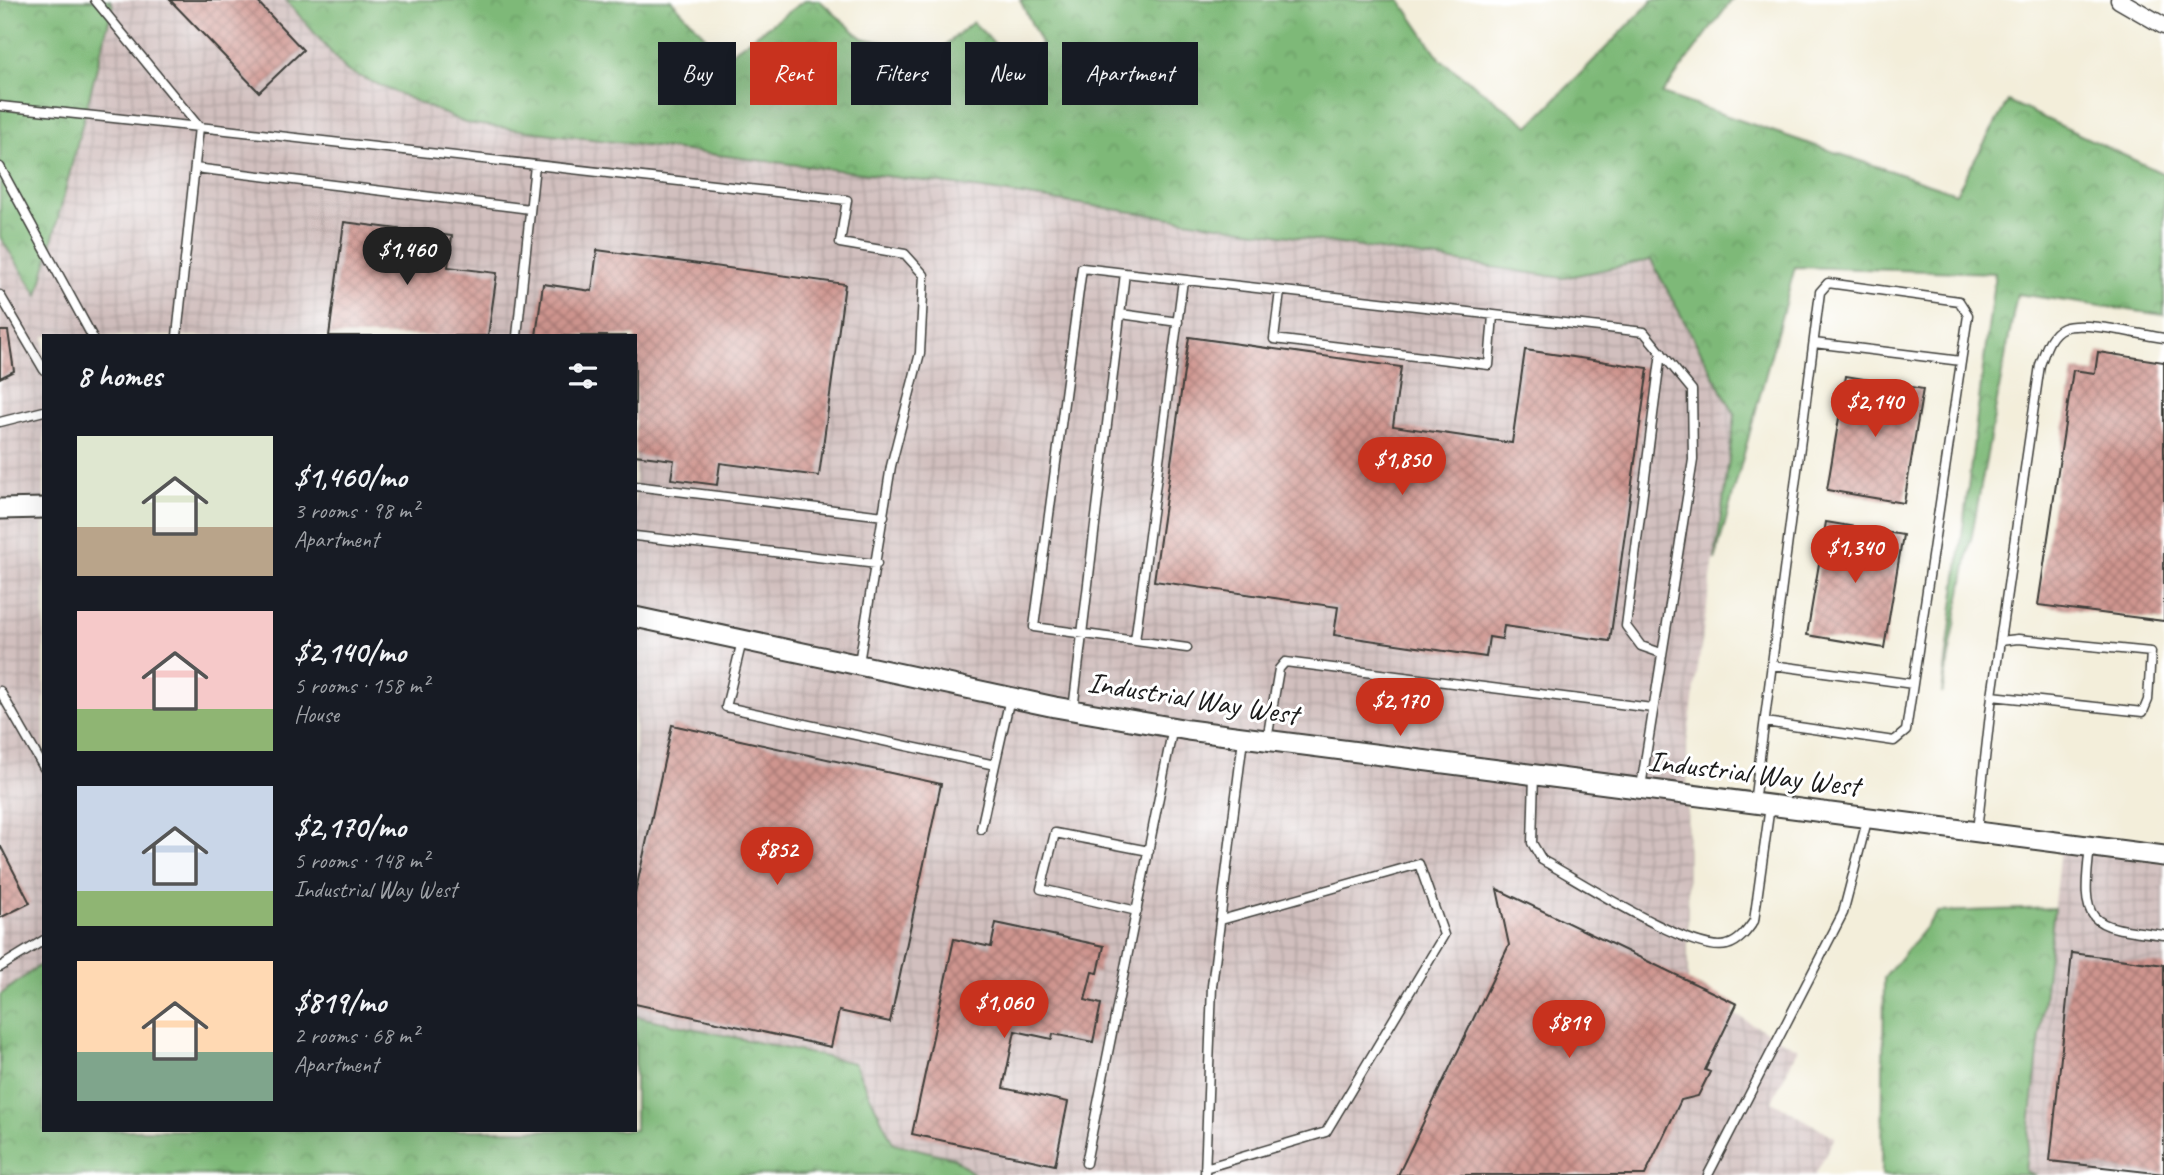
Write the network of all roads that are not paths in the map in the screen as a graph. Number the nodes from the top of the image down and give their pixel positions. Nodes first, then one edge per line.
1 (95, 0) edge
2 (2119, 0) edge
3 (2164, 26) edge
4 (0, 106) edge
5 (199, 127) junction
6 (535, 165) junction
7 (0, 167) edge
8 (195, 168) junction
9 (530, 209) junction
10 (1125, 273) junction
11 (1183, 280) junction
12 (1280, 290) junction
13 (0, 295) edge
14 (1121, 314) junction
15 (1493, 315) junction
16 (1178, 322) junction
17 (91, 334) edge
18 (177, 334) edge
19 (517, 334) edge
20 (2164, 338) edge
21 (1814, 343) junction
22 (1661, 352) junction
23 (1961, 361) junction
24 (42, 367) edge
25 (42, 412) edge
26 (0, 422) edge
27 (637, 486) edge
28 (42, 508) edge
29 (0, 509) edge
30 (884, 516) junction
31 (637, 536) edge
32 (877, 564) junction
33 (637, 617) edge
34 (1082, 634) junction
35 (742, 641) junction
36 (1135, 641) junction
37 (2000, 641) junction
38 (1187, 648) dead end
39 (1661, 653) junction
40 (1772, 665) junction
41 (858, 666) junction
42 (1913, 684) junction
43 (0, 691) edge
44 (1992, 696) junction
45 (1010, 698) junction
46 (1652, 708) junction
47 (11, 710) junction
48 (1073, 710) junction
49 (0, 716) edge
50 (1765, 722) junction
51 (1173, 727) junction
52 (1243, 737) junction
53 (1267, 740) junction
54 (42, 764) edge
55 (995, 765) junction
56 (1534, 775) junction
57 (1640, 789) junction
58 (1762, 804) junction
59 (1868, 817) junction
60 (981, 829) dead end
61 (1977, 831) junction
62 (2090, 846) junction
63 (1149, 851) junction
64 (2164, 856) edge
65 (1137, 911) junction
66 (1221, 920) junction
67 (2164, 935) edge
68 (42, 941) edge
69 (0, 967) edge
70 (1086, 1163) dead end
71 (1205, 1171) edge
72 (1708, 1175) edge

1 - 5 lane
2 - 3 street
4 - 5 lane
5 - 6 lane
5 - 8 lane
6 - 9 lane
6 - 30 lane
7 - 17 lane
8 - 9 lane
8 - 18 lane
9 - 19 lane
10 - 11 lane
10 - 14 lane
10 - 34 lane
11 - 12 lane
11 - 16 lane
12 - 15 lane
12 - 15 lane
13 - 24 lane
14 - 16 lane
14 - 34 lane
15 - 22 lane
16 - 36 lane
20 - 37 lane
21 - 23 lane
21 - 23 lane
21 - 40 lane
22 - 39 lane
22 - 39 lane
23 - 42 lane
25 - 26 lane
27 - 30 lane
28 - 29 street
30 - 32 lane
31 - 32 lane
32 - 41 lane
33 - 35 street, Industrial Way West
34 - 36 lane
34 - 48 lane
35 - 41 street, Industrial Way West
35 - 55 lane
36 - 38 lane
37 - 44 lane
37 - 44 lane
39 - 46 lane
40 - 42 lane
40 - 50 lane
41 - 45 street, Industrial Way West
42 - 50 lane
43 - 47 lane
44 - 61 lane
45 - 48 street, Industrial Way West
45 - 55 lane
46 - 53 lane
46 - 57 lane
47 - 49 lane
47 - 54 lane
48 - 51 street, Industrial Way West
50 - 58 lane
51 - 52 street, Industrial Way West
51 - 63 lane
52 - 53 street, Industrial Way West
52 - 66 lane
53 - 56 street, Industrial Way West
55 - 60 lane
56 - 57 street, Industrial Way West
56 - 58 lane
57 - 58 street, Industrial Way West
58 - 59 street, Industrial Way West
59 - 61 street, Industrial Way West
59 - 72 lane
61 - 62 street, Industrial Way West
62 - 64 street, Industrial Way West
62 - 67 lane
63 - 65 lane
63 - 65 lane
65 - 70 lane
66 - 71 lane
66 - 71 lane
68 - 69 lane

